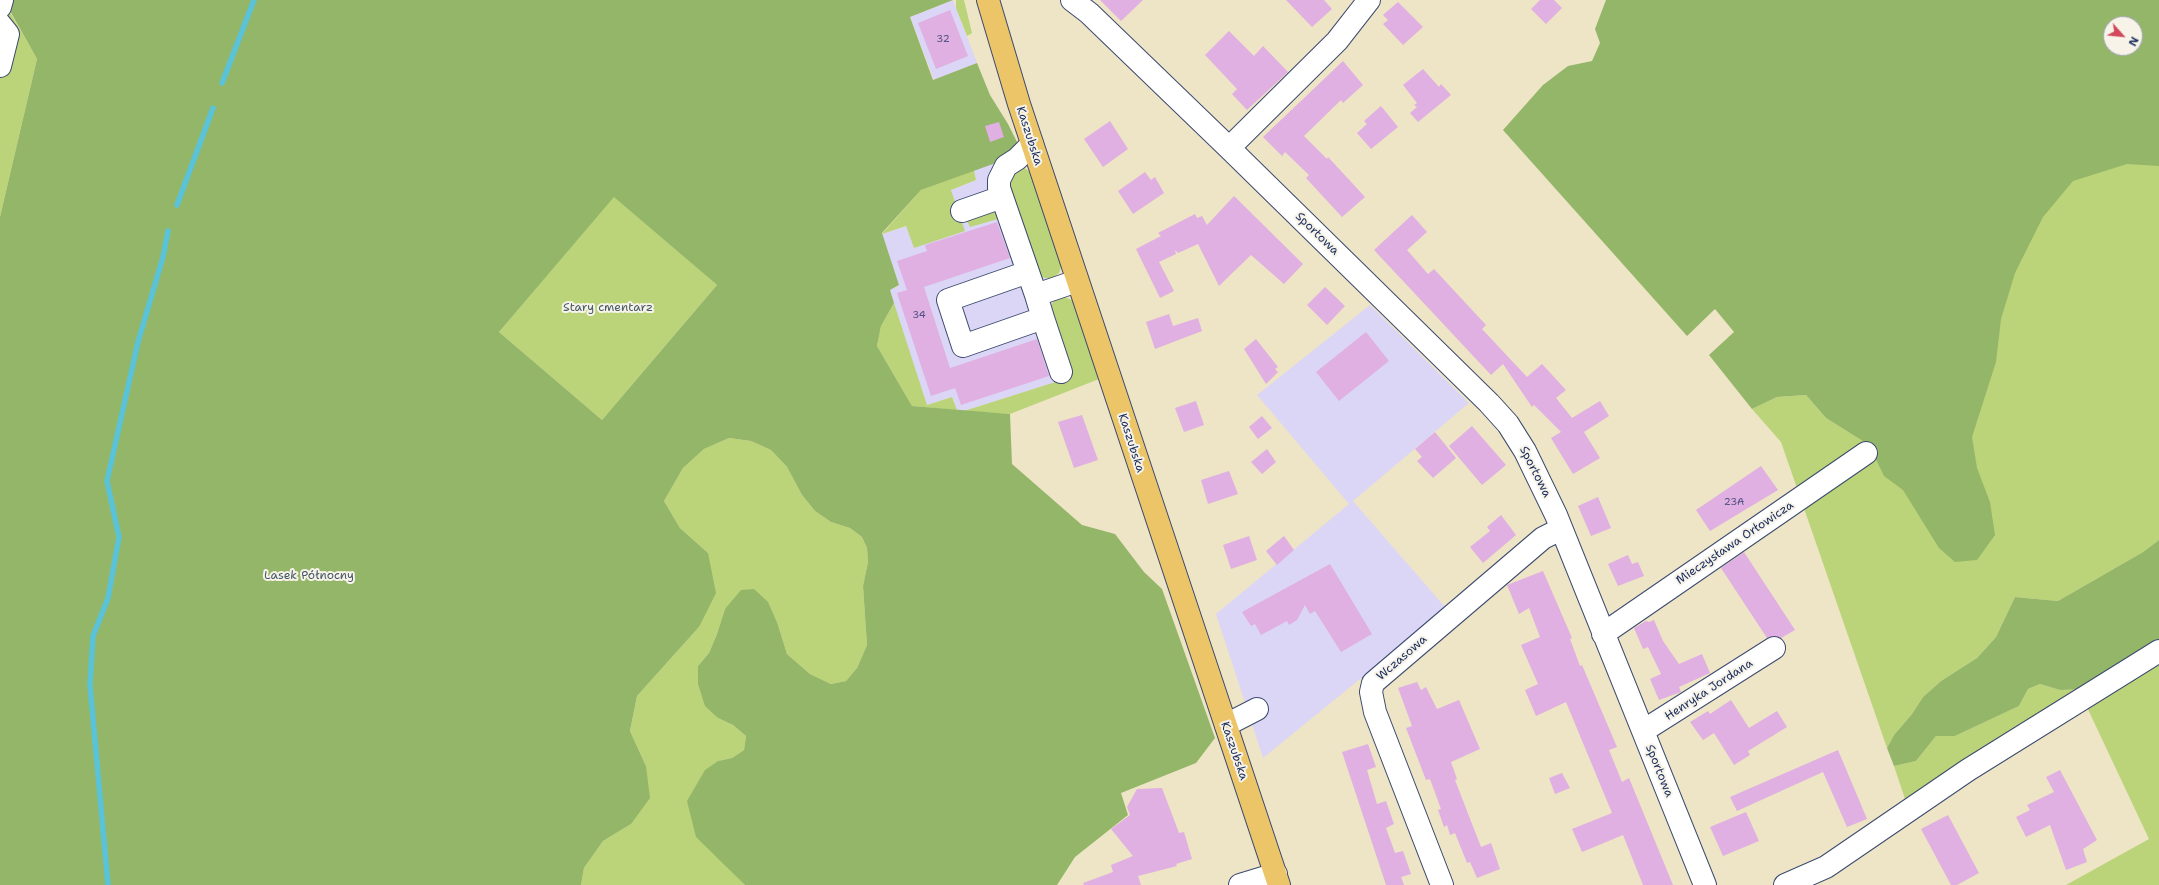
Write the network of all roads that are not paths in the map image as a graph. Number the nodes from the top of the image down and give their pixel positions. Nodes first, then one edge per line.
1 (2, 0) edge
2 (988, 0) edge
3 (1072, 0) edge
4 (1369, 0) edge
5 (0, 7) edge
6 (0, 24) edge
7 (0, 66) edge
8 (1032, 144) junction
9 (1229, 148) junction
10 (1002, 196) junction
11 (962, 211) dead end
12 (1028, 272) junction
13 (1077, 281) junction
14 (1036, 295) junction
15 (1043, 318) junction
16 (1061, 372) dead end
17 (1866, 453) dead end
18 (1561, 529) junction
19 (1603, 634) junction
20 (1774, 648) dead end
21 (2159, 651) edge
22 (1257, 709) dead end
23 (1226, 725) junction
24 (1643, 731) junction
25 (1277, 879) edge
26 (1240, 885) edge
27 (1442, 885) edge
28 (1705, 885) edge
29 (1785, 885) edge

1 - 5 street
2 - 8 main road, Kaszubska
3 - 9 street, Sportowa
4 - 9 street
6 - 7 street
8 - 10 street
8 - 13 main road, Kaszubska
9 - 18 street, Sportowa
10 - 11 street
10 - 12 street
12 - 14 street
12 - 15 street
13 - 14 street
13 - 23 main road, Kaszubska
14 - 15 street
15 - 16 street
17 - 19 street, Mieczysława Orłowicza
18 - 19 street, Sportowa
18 - 27 street, Wczasowa
19 - 24 street, Sportowa
20 - 24 street, Henryka Jordana
21 - 29 street
22 - 23 street
23 - 25 main road, Kaszubska
24 - 28 street, Sportowa
25 - 26 street

